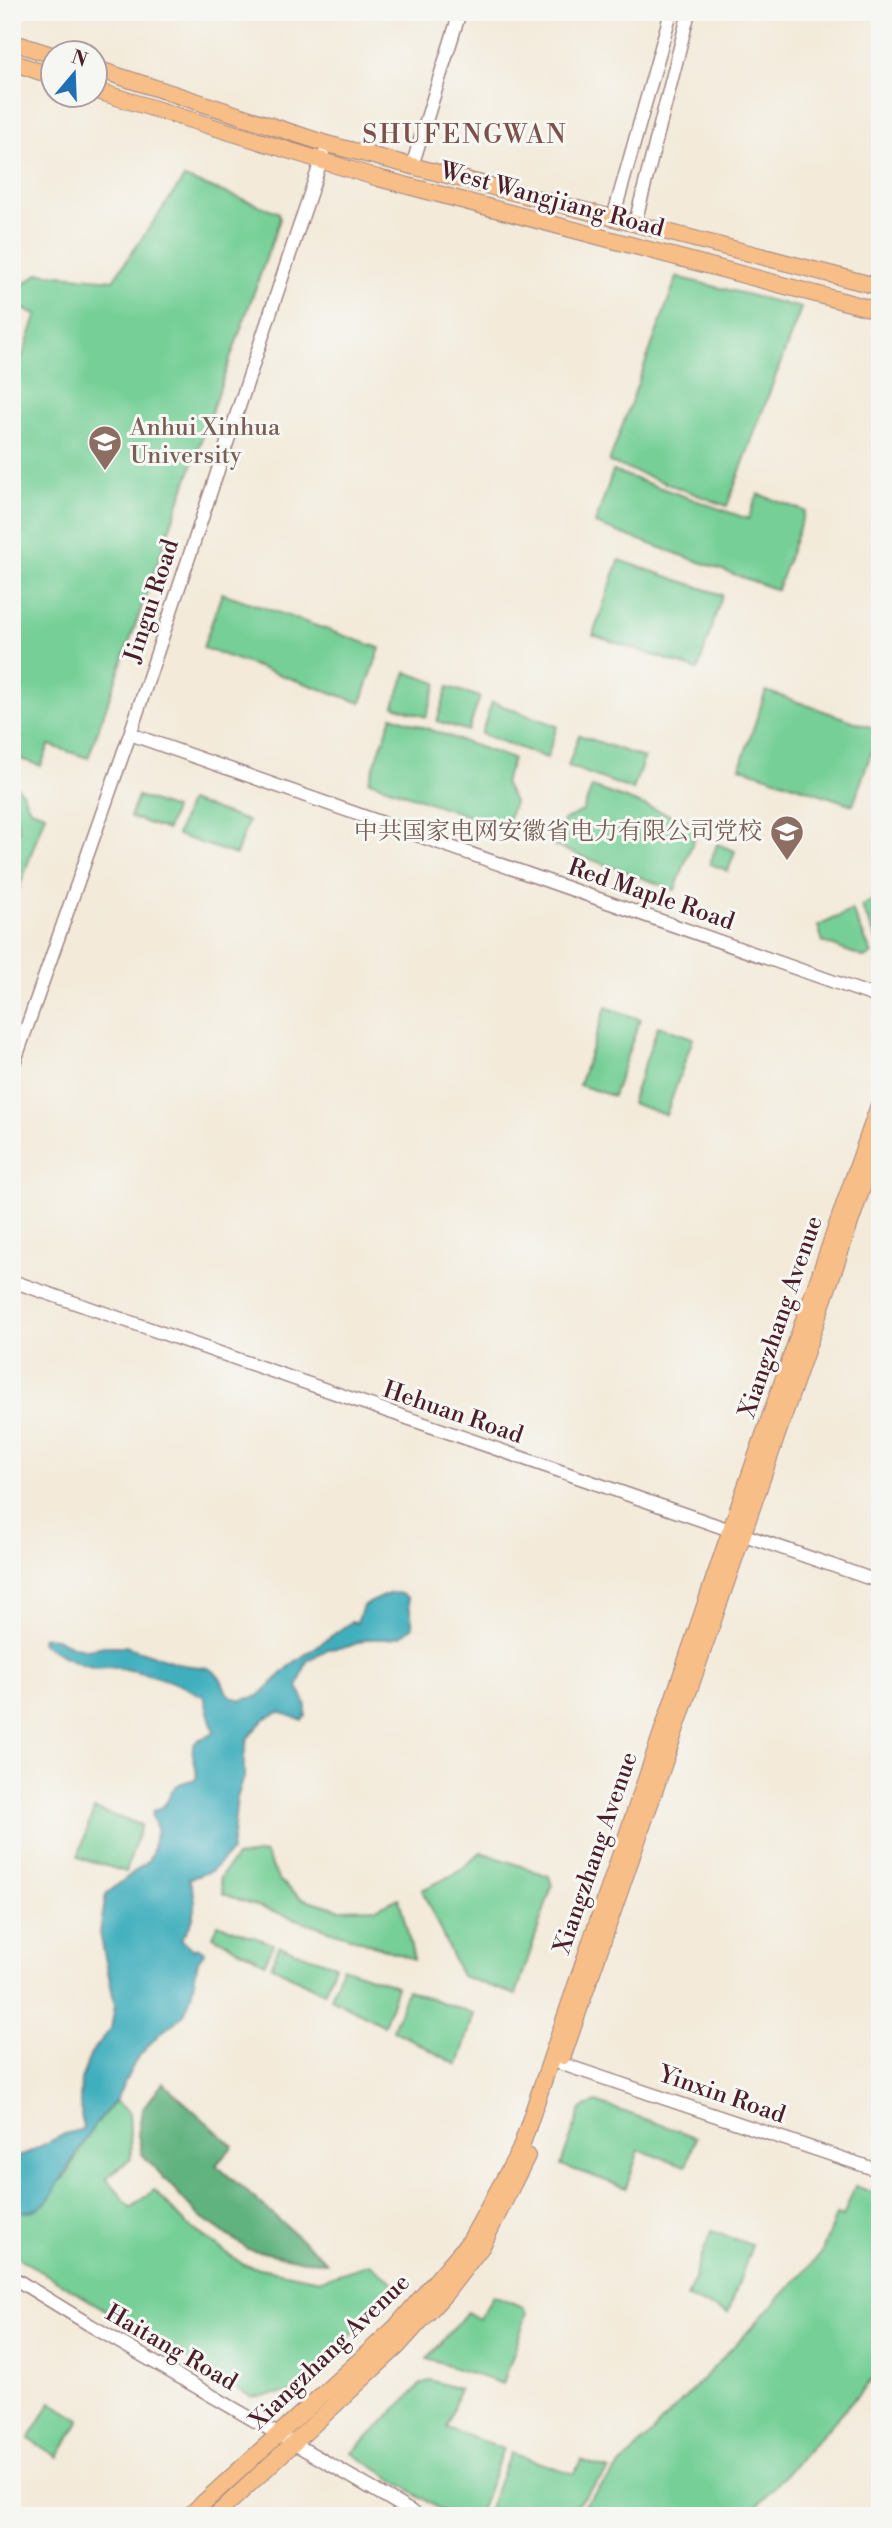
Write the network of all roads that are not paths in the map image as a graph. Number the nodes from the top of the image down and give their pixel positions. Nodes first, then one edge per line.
1 (460, 12) edge
2 (671, 12) edge
3 (689, 12) edge
4 (12, 42) edge
5 (38, 50) edge
6 (12, 62) edge
7 (38, 71) edge
8 (108, 73) edge
9 (108, 94) edge
10 (327, 144) junction
11 (321, 160) junction
12 (412, 166) junction
13 (613, 218) junction
14 (635, 223) junction
15 (880, 287) edge
16 (880, 311) edge
17 (130, 734) junction
18 (880, 998) edge
19 (12, 1069) edge
20 (880, 1102) edge
21 (880, 1136) edge
22 (12, 1281) edge
23 (736, 1534) junction
24 (880, 1582) edge
25 (555, 2062) junction
26 (880, 2171) edge
27 (12, 2277) edge
28 (287, 2438) junction
29 (190, 2516) edge
30 (215, 2516) edge
31 (419, 2516) edge

1 - 12 street
2 - 13 street
3 - 14 street
4 - 5 main road
6 - 7 main road
8 - 10 main road, West Wangjiang Road
9 - 11 main road, West Wangjiang Road
10 - 11 street, Jingui Road
10 - 12 main road, West Wangjiang Road
11 - 16 main road, West Wangjiang Road
11 - 17 street, Jingui Road
12 - 13 main road, West Wangjiang Road
13 - 14 main road, West Wangjiang Road
14 - 15 main road, West Wangjiang Road
17 - 18 street, Red Maple Road
17 - 19 street, Jingui Road
20 - 23 main road, Xiangzhang Avenue
21 - 23 main road, Xiangzhang Avenue
22 - 23 street, Hehuan Road
23 - 24 street, Hehuan Road
23 - 25 main road, Xiangzhang Avenue
25 - 26 street, Yinxin Road
25 - 28 main road, Xiangzhang Avenue
27 - 28 street, Haitang Road
28 - 29 main road, Xiangzhang Avenue
28 - 30 main road, Xiangzhang Avenue
28 - 31 street, Haitang Road

